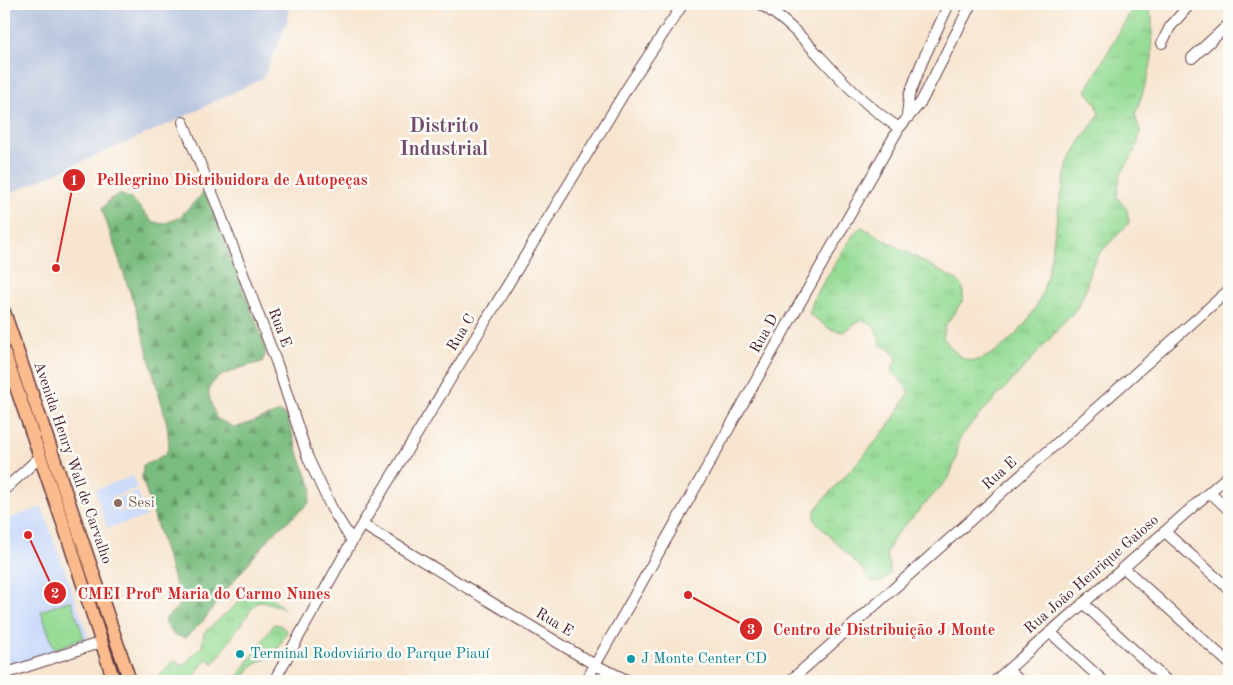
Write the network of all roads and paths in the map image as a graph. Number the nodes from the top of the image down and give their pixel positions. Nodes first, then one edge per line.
1 (683, 4) edge
2 (760, 4) edge
3 (949, 4) edge
4 (971, 4) edge
5 (1190, 4) edge
6 (1229, 24) edge
7 (1162, 43) dead end
8 (1192, 58) dead end
9 (907, 116) junction
10 (183, 122) dead end
11 (899, 128) junction
12 (1229, 290) edge
13 (4, 312) edge
14 (6, 325) edge
15 (4, 352) edge
16 (40, 457) junction
17 (1229, 475) edge
18 (56, 484) junction
19 (4, 490) edge
20 (1210, 492) junction
21 (1229, 510) edge
22 (363, 526) junction
23 (1165, 532) junction
24 (352, 541) junction
25 (1124, 568) junction
26 (1229, 589) edge
27 (1083, 603) junction
28 (1050, 632) junction
29 (102, 642) junction
30 (1229, 663) edge
31 (596, 665) junction
32 (1008, 670) junction
33 (4, 674) edge
34 (114, 681) edge
35 (130, 681) edge
36 (274, 681) edge
37 (586, 681) edge
38 (629, 681) edge
39 (790, 681) edge
40 (995, 681) edge
41 (1020, 681) edge
42 (1103, 681) edge
43 (1167, 681) edge

1 - 22 street, Rua C
2 - 11 street
3 - 9 street
4 - 9 street, Rua D
5 - 7 street
6 - 8 street
9 - 11 street, Rua D
10 - 24 street, Rua E
11 - 31 street, Rua D
12 - 39 street, Rua E
13 - 14 main road, Avenida Henry Wall de Carvalho
14 - 18 main road, Avenida Henry Wall de Carvalho
15 - 16 main road, Avenida Henry Wall de Carvalho
16 - 18 main road, Avenida Henry Wall de Carvalho
16 - 19 street
17 - 20 street, Rua João Henrique Gaioso
18 - 29 main road, Avenida Henry Wall de Carvalho
18 - 35 main road, Avenida Henry Wall de Carvalho
20 - 21 street
20 - 23 street, Rua João Henrique Gaioso
22 - 24 street, Rua C
22 - 31 street, Rua E
23 - 25 street, Rua João Henrique Gaioso
23 - 26 street
24 - 36 street, Rua C
25 - 27 street, Rua João Henrique Gaioso
25 - 30 street
27 - 28 street, Rua João Henrique Gaioso
27 - 43 street
28 - 32 street, Rua João Henrique Gaioso
28 - 42 street
29 - 33 street
29 - 34 main road, Avenida Henry Wall de Carvalho
31 - 37 street, Rua D
31 - 38 street, Rua E
32 - 40 street, Rua João Henrique Gaioso
32 - 41 street

